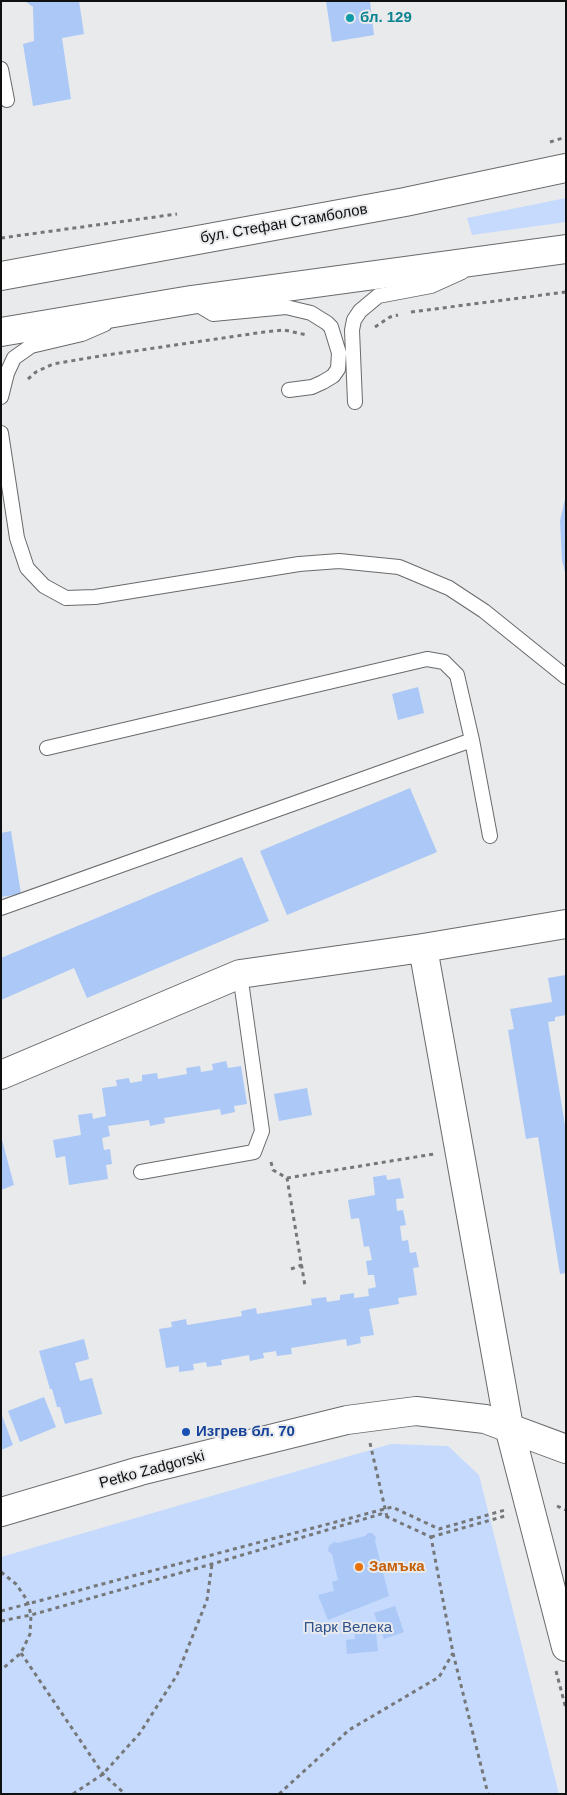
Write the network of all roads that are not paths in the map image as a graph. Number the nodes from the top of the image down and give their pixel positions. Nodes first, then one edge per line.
1 (1, 69) edge
2 (7, 100) dead end
3 (566, 168) edge
4 (566, 249) edge
5 (496, 258) junction
6 (1, 276) edge
7 (191, 300) junction
8 (143, 308) junction
9 (1, 332) edge
10 (289, 390) dead end
11 (2, 395) edge
12 (355, 402) dead end
13 (1, 433) edge
14 (566, 677) edge
15 (472, 740) junction
16 (48, 748) dead end
17 (490, 836) dead end
18 (1, 908) edge
19 (566, 924) edge
20 (423, 948) junction
21 (240, 974) junction
22 (1, 1075) edge
23 (142, 1172) dead end
24 (509, 1427) junction
25 (566, 1449) edge
26 (1, 1512) edge
27 (566, 1647) edge

1 - 2 lane
3 - 6 street, бул. Стефан Стамболов
4 - 5 street
5 - 7 street
5 - 12 lane
7 - 8 street
7 - 10 lane
8 - 9 street
8 - 11 lane
13 - 14 lane
15 - 16 lane
15 - 17 lane
15 - 18 lane
19 - 20 street
20 - 21 street
20 - 24 street
21 - 22 street
21 - 23 lane
24 - 25 street, Petko Zadgorski
24 - 26 street, Petko Zadgorski
24 - 27 street

